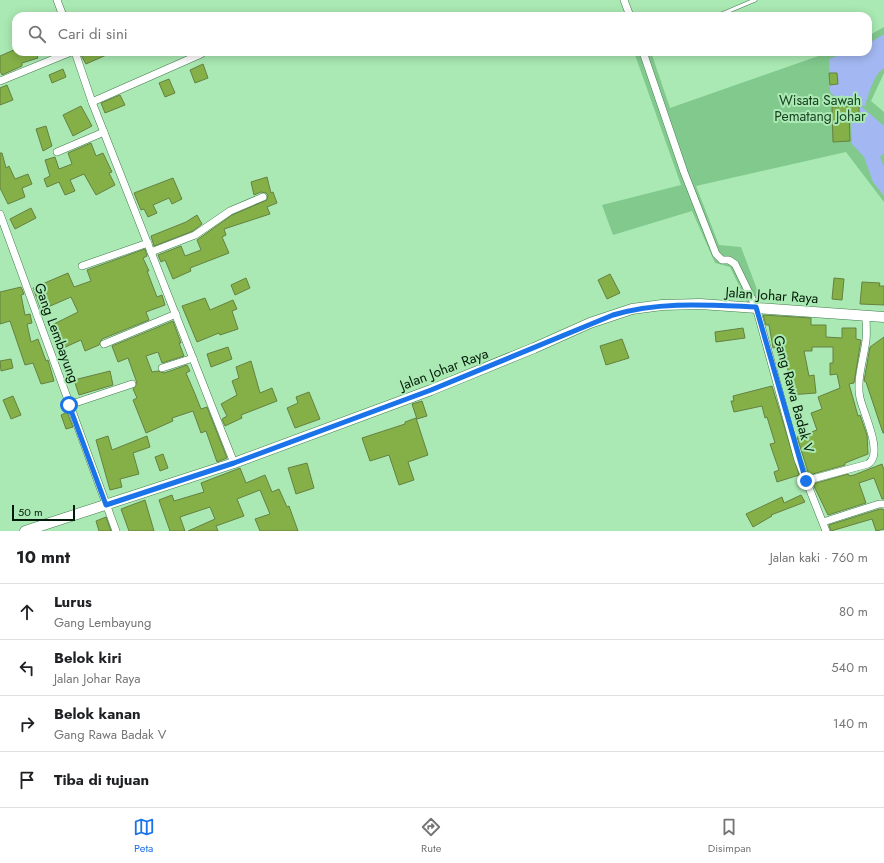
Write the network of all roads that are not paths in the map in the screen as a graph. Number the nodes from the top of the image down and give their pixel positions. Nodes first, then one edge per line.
1 (57, 0) edge
2 (624, 0) edge
3 (755, 0) edge
4 (61, 12) edge
5 (628, 12) edge
6 (726, 12) edge
7 (61, 56) edge
8 (76, 56) edge
9 (196, 56) edge
10 (644, 56) edge
11 (0, 81) edge
12 (92, 102) junction
13 (104, 132) junction
14 (57, 152) dead end
15 (263, 197) dead end
16 (0, 214) edge
17 (148, 243) junction
18 (151, 252) junction
19 (82, 266) dead end
20 (756, 307) junction
21 (176, 314) junction
22 (866, 316) junction
23 (884, 317) edge
24 (104, 344) dead end
25 (193, 358) junction
26 (162, 368) dead end
27 (132, 384) dead end
28 (69, 405) junction
29 (881, 443) edge
30 (234, 463) junction
31 (806, 481) junction
32 (884, 504) edge
33 (106, 505) junction
34 (823, 522) junction
35 (25, 531) edge
36 (116, 531) edge
37 (826, 531) edge

1 - 4 street
2 - 5 street
3 - 6 lane
7 - 11 street
8 - 12 street
9 - 12 street
10 - 20 street, Gang Rawa Badak V
12 - 13 street
13 - 14 street
13 - 17 street
15 - 18 street
16 - 28 street, Gang Lembayung
17 - 18 street
17 - 19 street
18 - 21 street
20 - 22 street, Jalan Johar Raya
20 - 30 street, Jalan Johar Raya
20 - 31 street, Gang Rawa Badak V
21 - 24 street
21 - 25 street
22 - 23 street, Jalan Johar Raya
22 - 29 street
25 - 26 street
25 - 30 street
27 - 28 street
28 - 33 street, Gang Lembayung
29 - 31 street
30 - 33 street, Jalan Johar Raya
31 - 34 street, Gang Rawa Badak V
32 - 34 street
33 - 35 street, Jalan Johar Raya
33 - 36 street, Gang Lembayung
34 - 37 street, Gang Rawa Badak V

